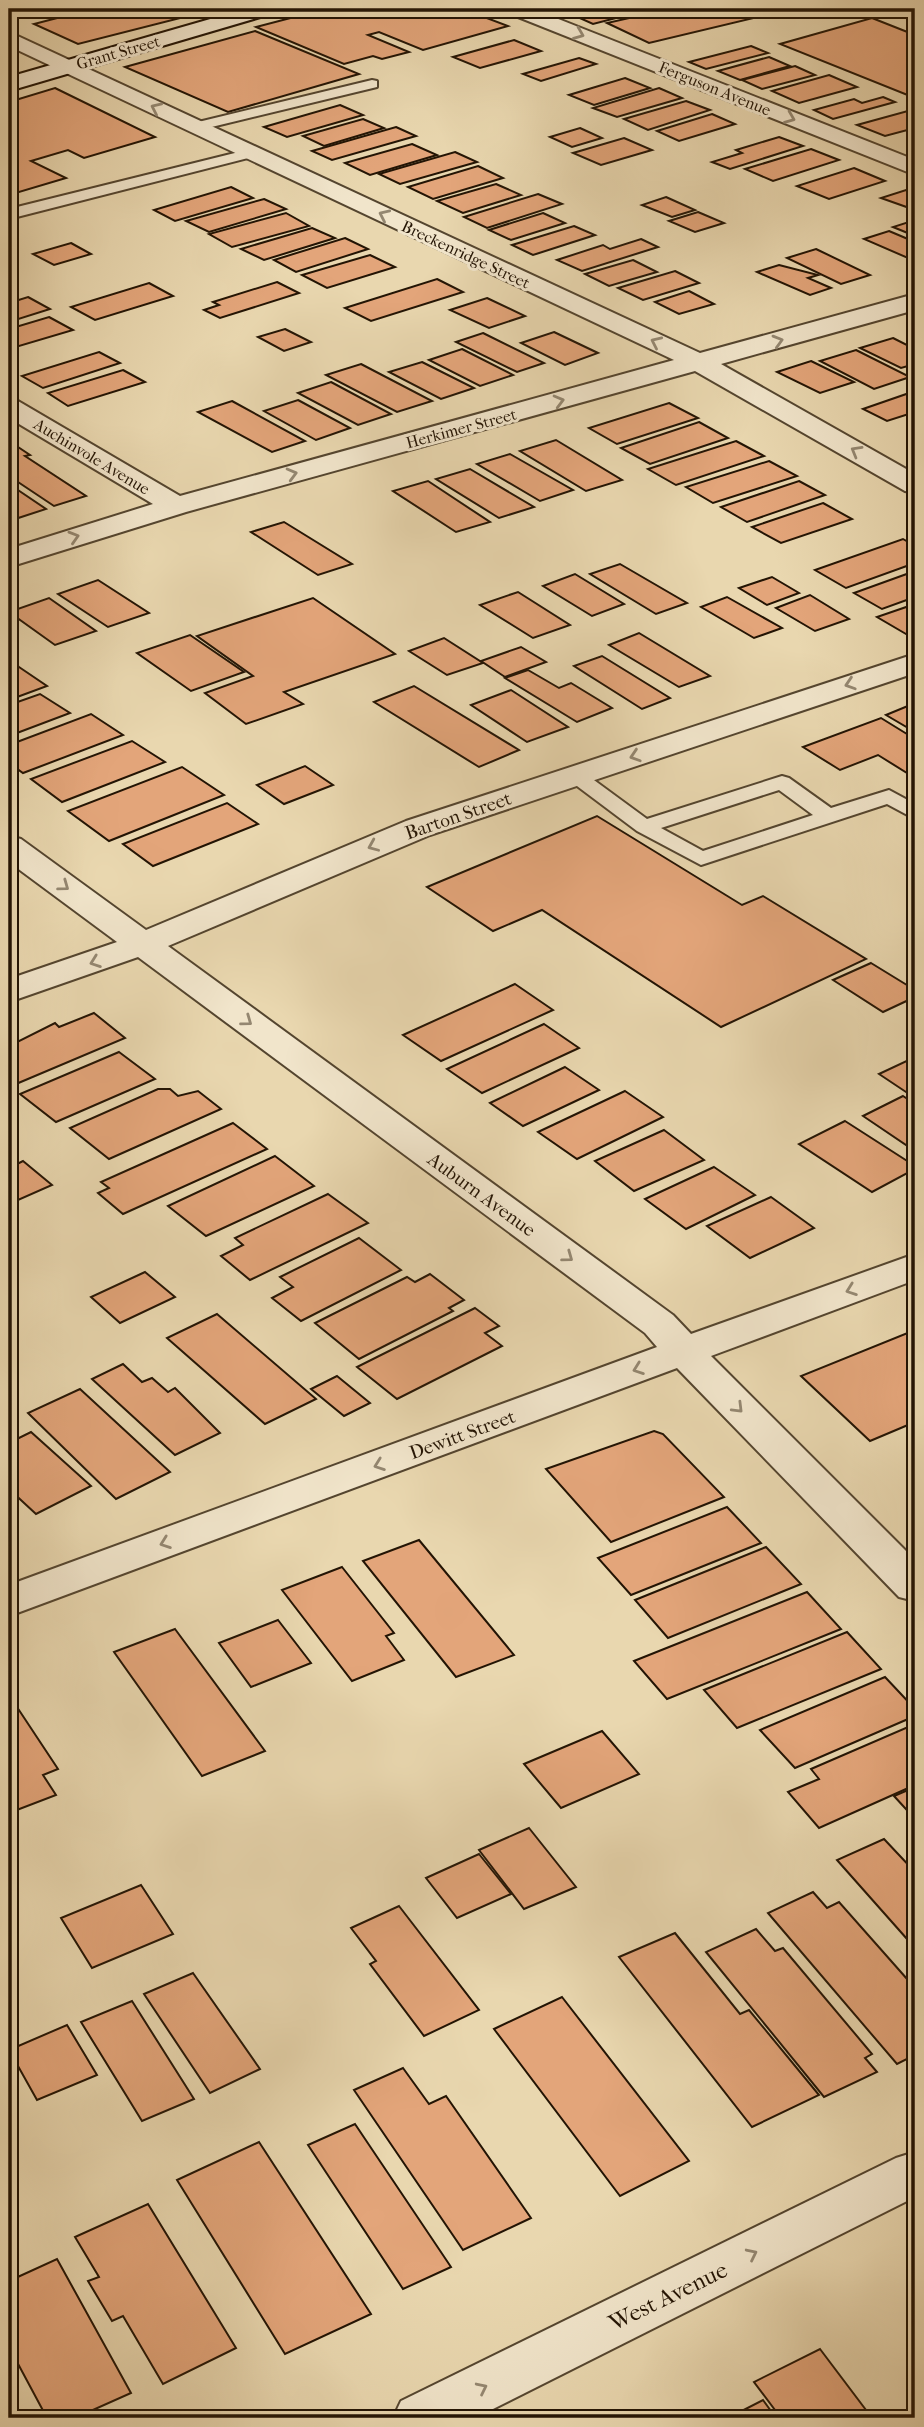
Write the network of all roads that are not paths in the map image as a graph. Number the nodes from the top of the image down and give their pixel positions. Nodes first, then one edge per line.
1 (267, 9) edge
2 (515, 9) edge
3 (906, 9) edge
4 (915, 12) edge
5 (9, 38) edge
6 (69, 66) junction
7 (9, 84) edge
8 (372, 84) dead end
9 (195, 127) junction
10 (251, 153) junction
11 (915, 168) edge
12 (9, 214) edge
13 (915, 302) edge
14 (700, 363) junction
15 (9, 407) edge
16 (915, 485) edge
17 (176, 506) junction
18 (9, 558) edge
19 (915, 663) edge
20 (576, 776) junction
21 (915, 813) edge
22 (828, 816) junction
23 (644, 827) junction
24 (9, 846) edge
25 (142, 944) junction
26 (9, 991) edge
27 (915, 1266) edge
28 (684, 1352) junction
29 (915, 1586) edge
30 (9, 1601) edge
31 (915, 2173) edge
32 (421, 2418) edge

1 - 6 street, Grant Street
2 -> 11 street, Ferguson Avenue
3 - 4 street
5 - 6 street, Breckenridge Street
6 - 7 street, Grant Street
9 -> 6 street, Breckenridge Street
8 - 9 lane
9 - 10 street, Breckenridge Street
10 - 12 lane
14 -> 10 street, Breckenridge Street
14 -> 13 street, Herkimer Street
16 -> 14 street, Breckenridge Street
17 -> 14 street, Herkimer Street
15 - 17 street, Auchinvole Avenue
18 -> 17 street, Herkimer Street
19 -> 20 street, Barton Street
20 - 23 lane
20 -> 25 street, Barton Street
21 - 22 lane
22 - 23 lane
22 - 23 lane
24 -> 25 street, Auburn Avenue
25 -> 26 street, Barton Street
25 -> 28 street, Auburn Avenue
27 -> 28 street, Dewitt Street
28 -> 29 street, Auburn Avenue
28 -> 30 street, Dewitt Street
32 -> 31 street, West Avenue

